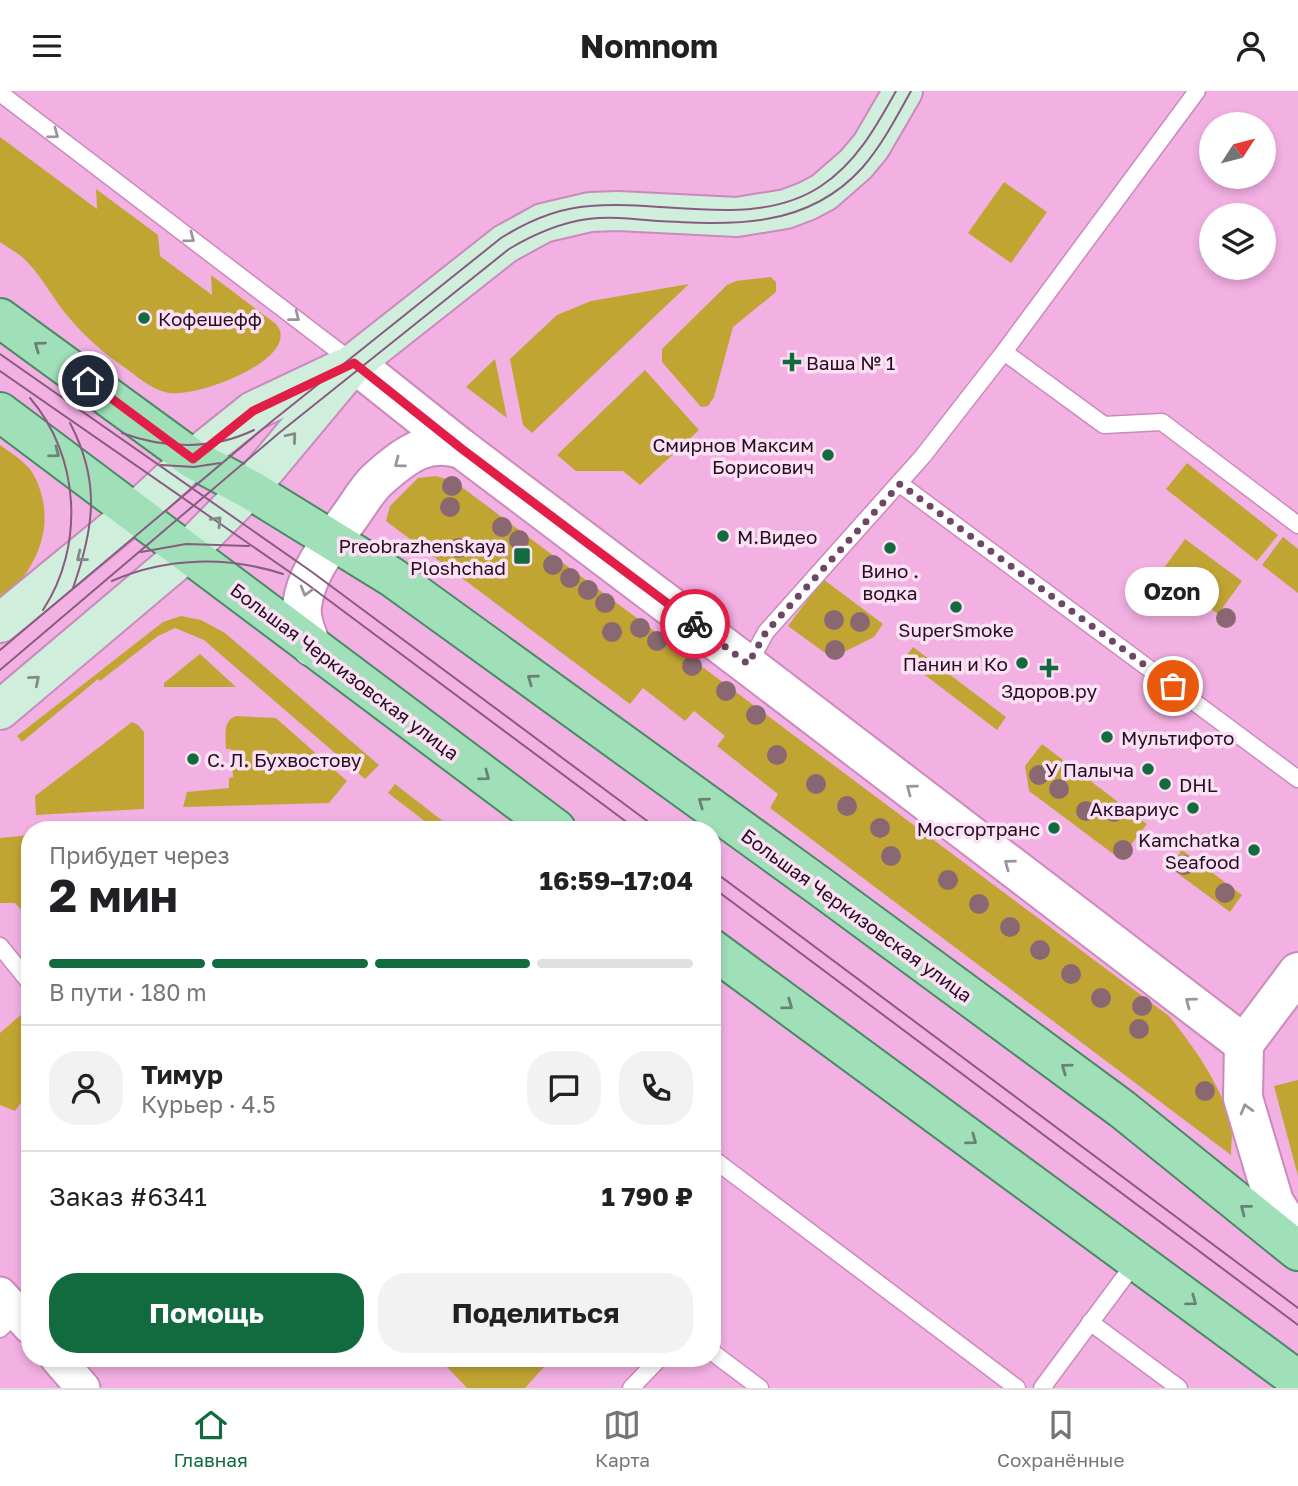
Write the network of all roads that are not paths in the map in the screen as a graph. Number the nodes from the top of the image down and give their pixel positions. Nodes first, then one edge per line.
1 (903, 91) edge
2 (1197, 91) edge
3 (0, 93) edge
4 (0, 318) edge
5 (1003, 352) junction
6 (354, 363) junction
7 (0, 412) edge
8 (462, 449) junction
9 (193, 459) junction
10 (900, 484) junction
11 (249, 489) junction
12 (134, 513) junction
13 (1298, 525) edge
14 (334, 540) junction
15 (186, 553) junction
16 (0, 623) edge
17 (312, 647) junction
18 (748, 664) junction
19 (0, 710) edge
20 (1298, 779) edge
21 (545, 821) edge
22 (0, 946) edge
23 (721, 956) edge
24 (21, 972) edge
25 (1298, 972) edge
26 (1244, 1044) junction
27 (721, 1165) edge
28 (1298, 1240) edge
29 (1298, 1251) edge
30 (1137, 1260) junction
31 (1090, 1322) junction
32 (721, 1359) edge
33 (65, 1367) edge
34 (651, 1367) edge
35 (1298, 1380) edge
36 (83, 1388) edge
37 (631, 1388) edge
38 (760, 1388) edge
39 (1017, 1388) edge
40 (1042, 1388) edge
41 (1179, 1388) edge

1 - 6 main road
2 - 5 lane
3 -> 6 lane
9 -> 4 main road, Большая Черкизовская улица
5 - 10 lane
5 - 13 lane
6 - 8 street
6 - 9 main road
11 -> 6 main road
7 -> 12 main road, Большая Черкизовская улица
8 -> 14 street
8 - 18 street
9 - 11 main road, Большая Черкизовская улица
9 - 12 main road
10 - 18 lane
10 - 20 lane
11 - 14 main road, Большая Черкизовская улица
15 -> 11 main road
12 - 15 main road, Большая Черкизовская улица
12 -> 16 main road
14 -> 17 street
29 -> 14 main road, Большая Черкизовская улица
15 - 17 main road, Большая Черкизовская улица
19 -> 15 main road
17 -> 21 main road, Большая Черкизовская улица
26 -> 18 street
22 - 24 lane
23 -> 30 main road
25 - 26 street
28 -> 26 street
27 - 39 lane
30 - 31 lane
30 -> 35 main road
31 - 40 lane
31 - 41 lane
32 - 38 lane
33 - 36 street
34 - 37 lane

